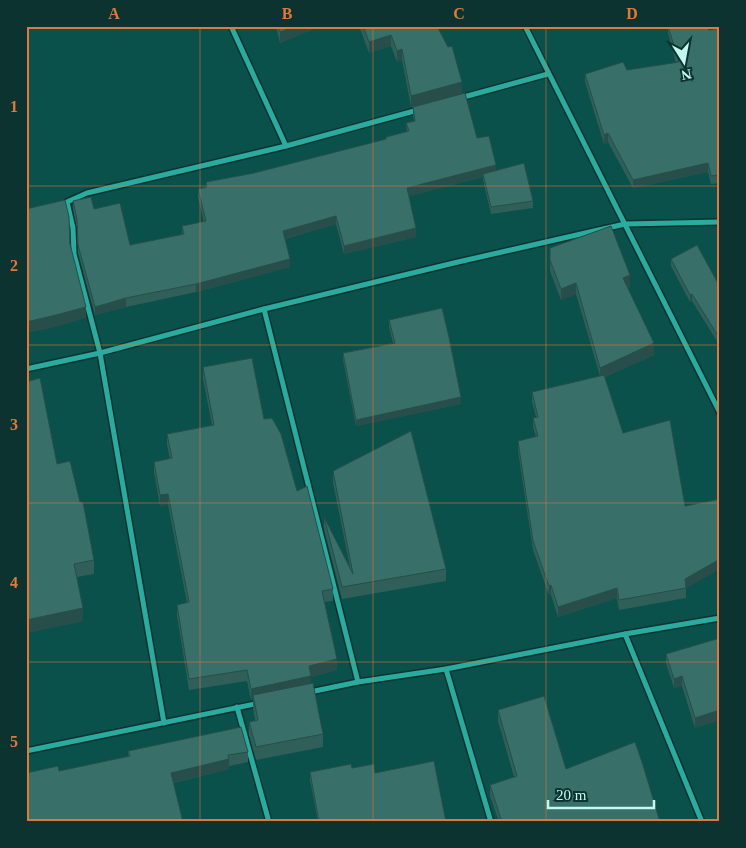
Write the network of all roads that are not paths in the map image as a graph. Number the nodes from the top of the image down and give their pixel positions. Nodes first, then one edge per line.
1 (231, 26) edge
2 (532, 26) edge
3 (525, 27) edge
4 (548, 74) junction
5 (455, 100) edge
6 (427, 107) edge
7 (286, 146) junction
8 (720, 222) edge
9 (625, 224) junction
10 (264, 310) junction
11 (100, 353) junction
12 (26, 369) edge
13 (720, 413) edge
14 (720, 618) edge
15 (626, 634) junction
16 (446, 669) junction
17 (358, 682) junction
18 (302, 694) edge
19 (265, 701) edge
20 (237, 707) junction
21 (164, 723) junction
22 (26, 751) edge
23 (269, 822) edge
24 (491, 822) edge
25 (702, 822) edge

1 - 7 street
2 - 3 street
3 - 4 street
4 - 5 street
4 - 9 street
6 - 7 street
7 - 11 street
8 - 9 street
9 - 10 street
9 - 13 street
10 - 11 street
10 - 17 street
11 - 12 street
11 - 21 street
14 - 15 street
15 - 16 street
15 - 25 street
16 - 17 street
16 - 24 street
17 - 18 street
19 - 20 street
20 - 21 street
20 - 23 street
21 - 22 street

